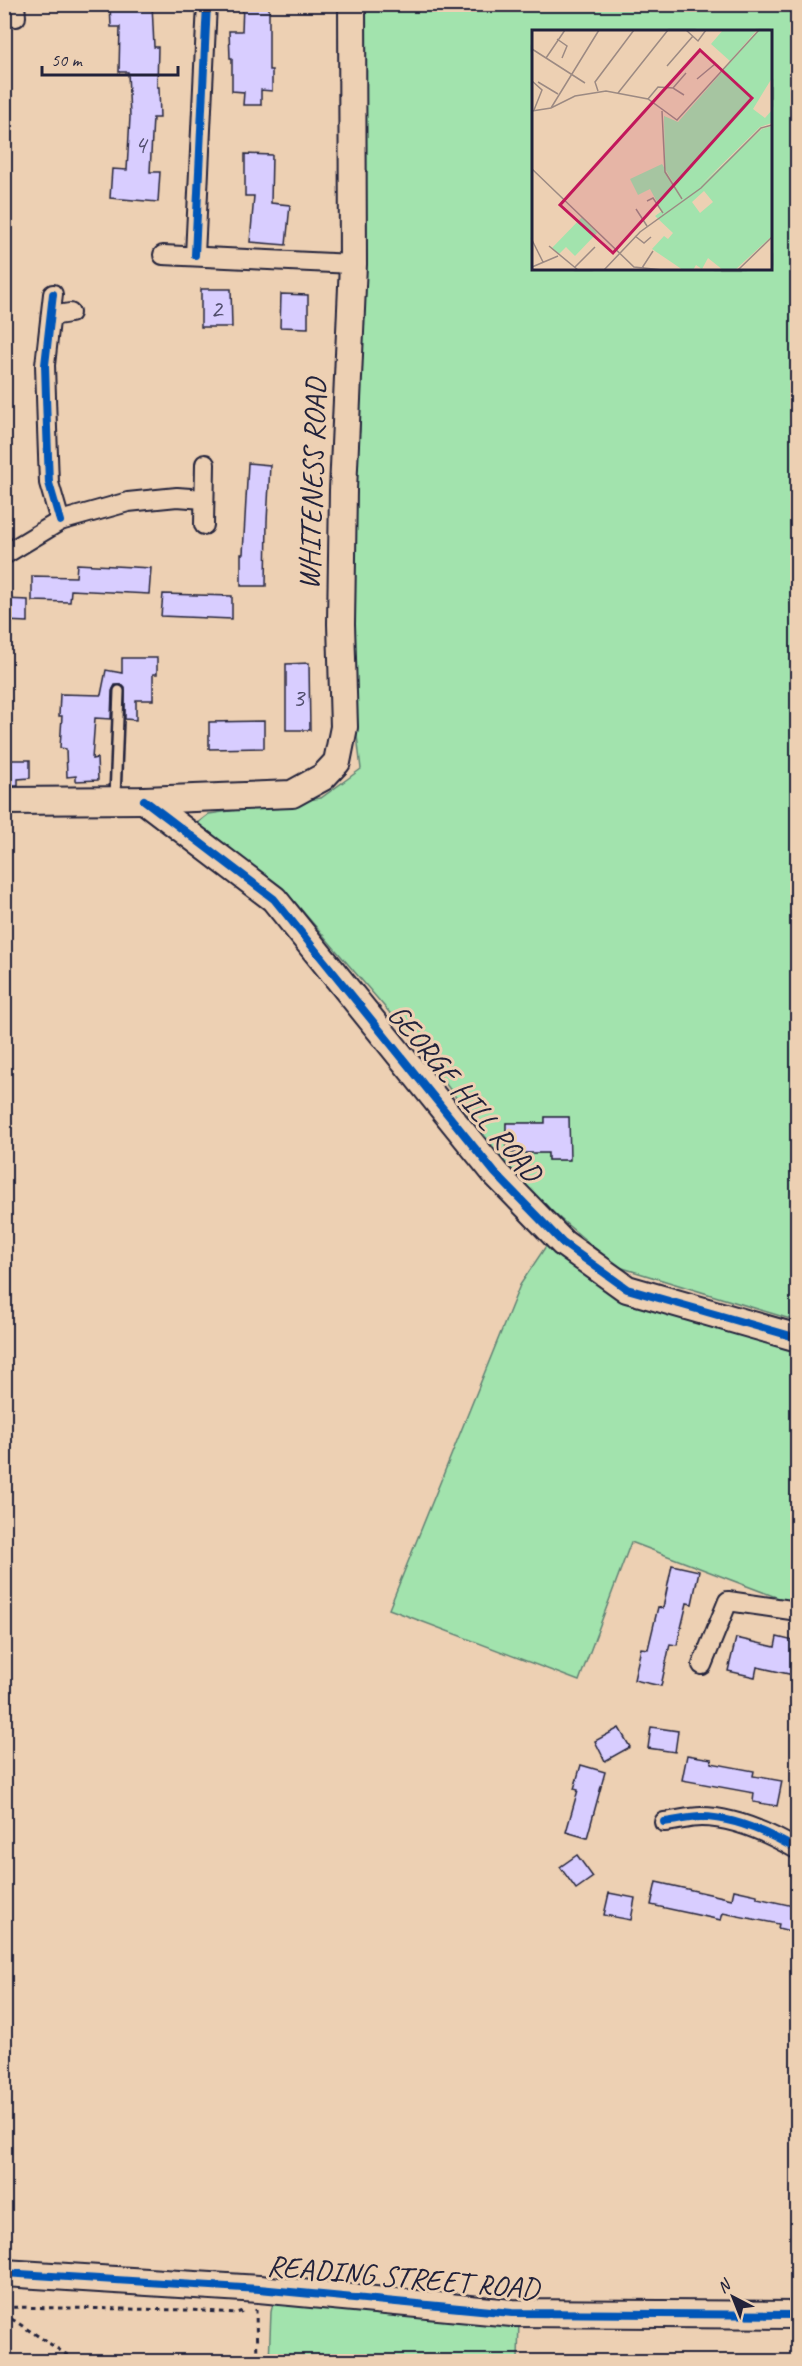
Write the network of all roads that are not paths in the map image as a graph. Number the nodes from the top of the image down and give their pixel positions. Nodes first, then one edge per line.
1 (207, 4) edge
2 (352, 4) edge
3 (163, 255) dead end
4 (195, 255) junction
5 (353, 264) junction
6 (53, 294) dead end
7 (70, 314) dead end
8 (51, 316) junction
9 (205, 464) dead end
10 (204, 499) junction
11 (60, 521) junction
12 (204, 525) dead end
13 (4, 555) edge
14 (120, 691) dead end
15 (115, 800) junction
16 (144, 800) junction
17 (4, 801) edge
18 (798, 1338) edge
19 (798, 1611) edge
20 (702, 1665) dead end
21 (664, 1822) dead end
22 (798, 1850) edge
23 (4, 2273) edge
24 (798, 2315) edge

1 - 4 street
2 - 5 street, WHITENESS ROAD
3 - 4 street
4 - 5 street
5 - 16 street, WHITENESS ROAD
6 - 8 street
7 - 8 street
8 - 11 street
9 - 10 street
10 - 11 street
10 - 12 street
11 - 13 street
14 - 15 lane
15 - 16 street
15 - 17 street
16 - 18 street, GEORGE HILL ROAD
19 - 20 street
21 - 22 street
23 - 24 street, READING STREET ROAD

